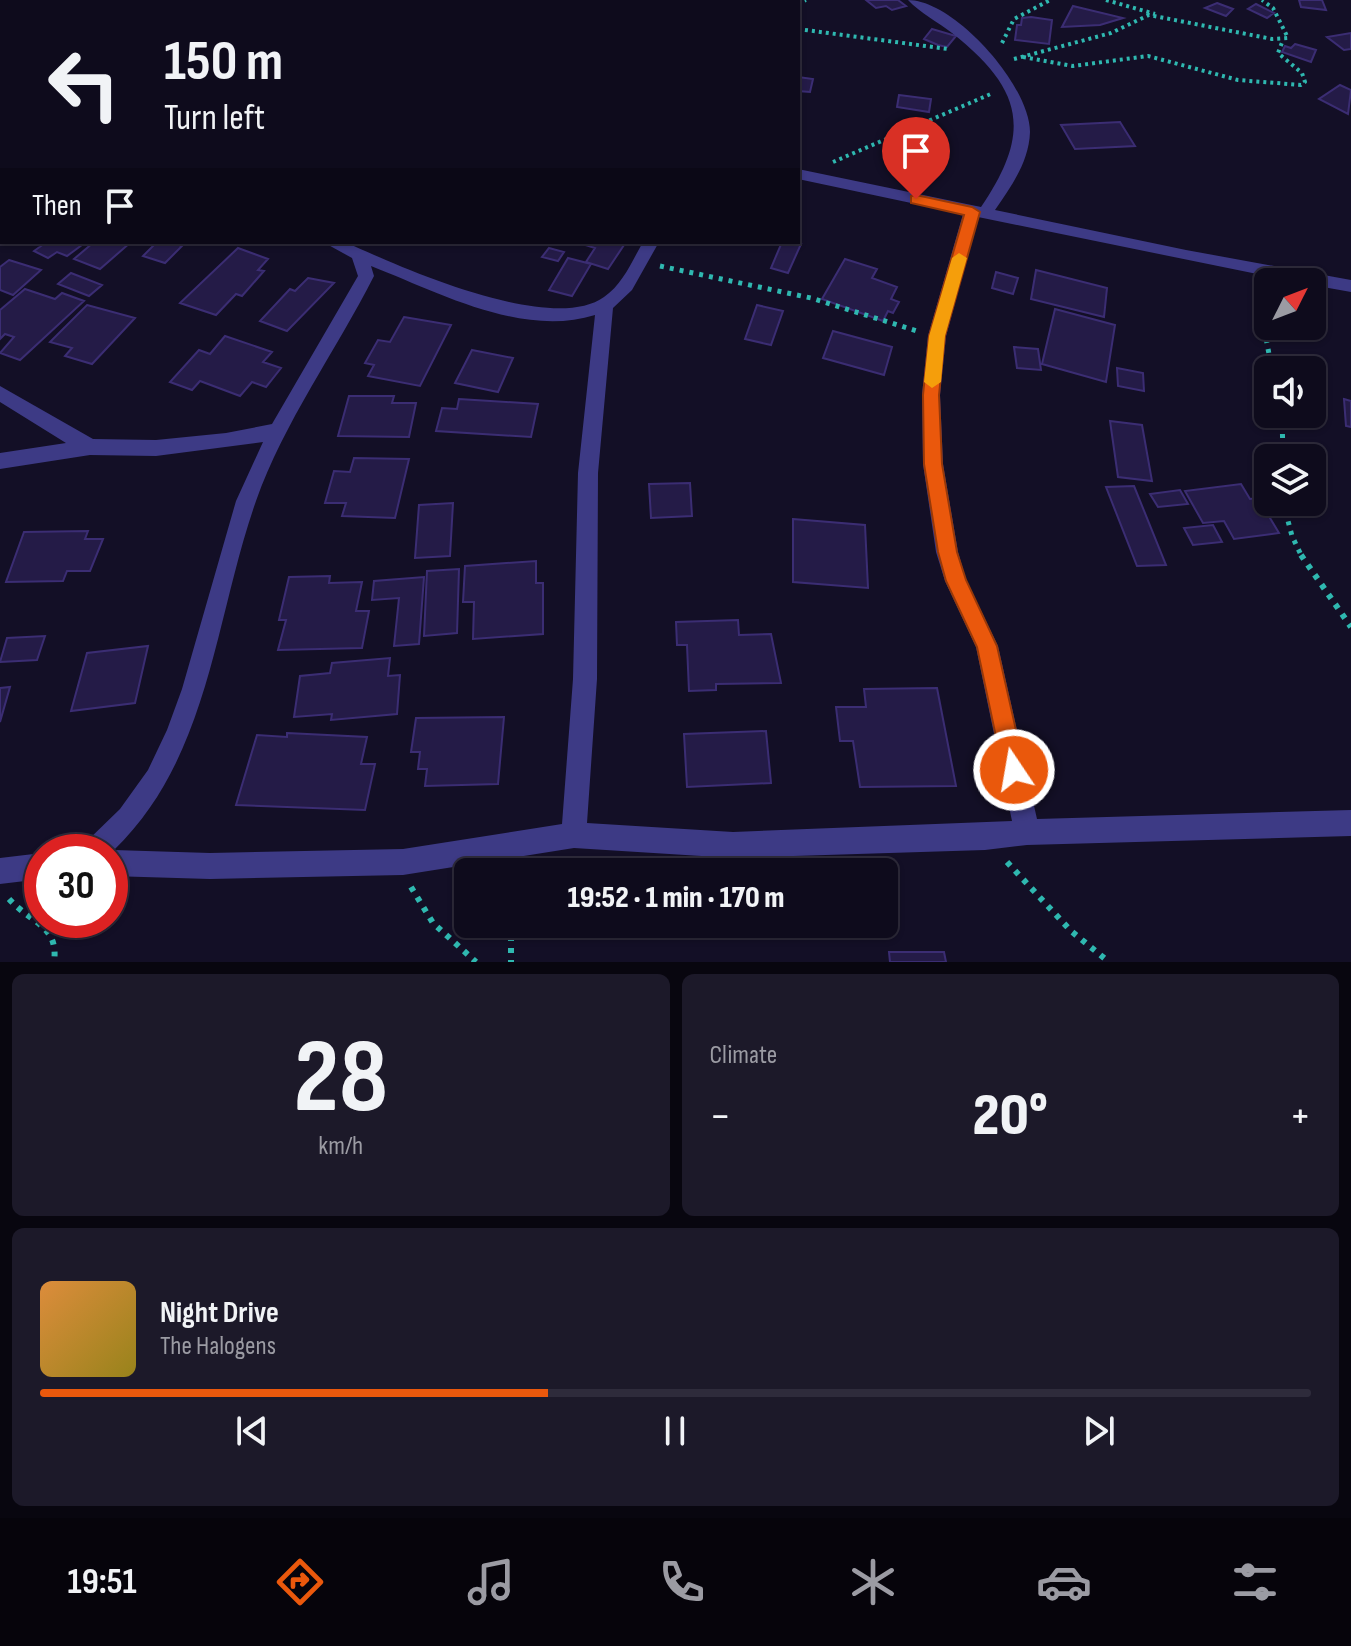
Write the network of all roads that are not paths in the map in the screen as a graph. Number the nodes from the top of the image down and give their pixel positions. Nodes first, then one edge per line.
1 (914, 0) edge
2 (800, 175) edge
3 (979, 212) junction
4 (335, 244) edge
5 (650, 244) edge
6 (359, 255) junction
7 (1351, 286) edge
8 (605, 305) junction
9 (0, 393) edge
10 (278, 431) junction
11 (90, 447) junction
12 (0, 461) edge
13 (1351, 823) edge
14 (1027, 832) junction
15 (115, 834) edge
16 (574, 835) junction
17 (128, 864) edge
18 (24, 873) edge
19 (2, 881) edge

1 - 3 street
2 - 3 street
3 - 7 street
3 - 14 street
4 - 6 street
5 - 8 street
6 - 8 street
6 - 10 street
8 - 16 street
9 - 11 street
10 - 11 street
10 - 15 street
11 - 12 street
13 - 14 street
14 - 16 street
16 - 17 street
18 - 19 street

